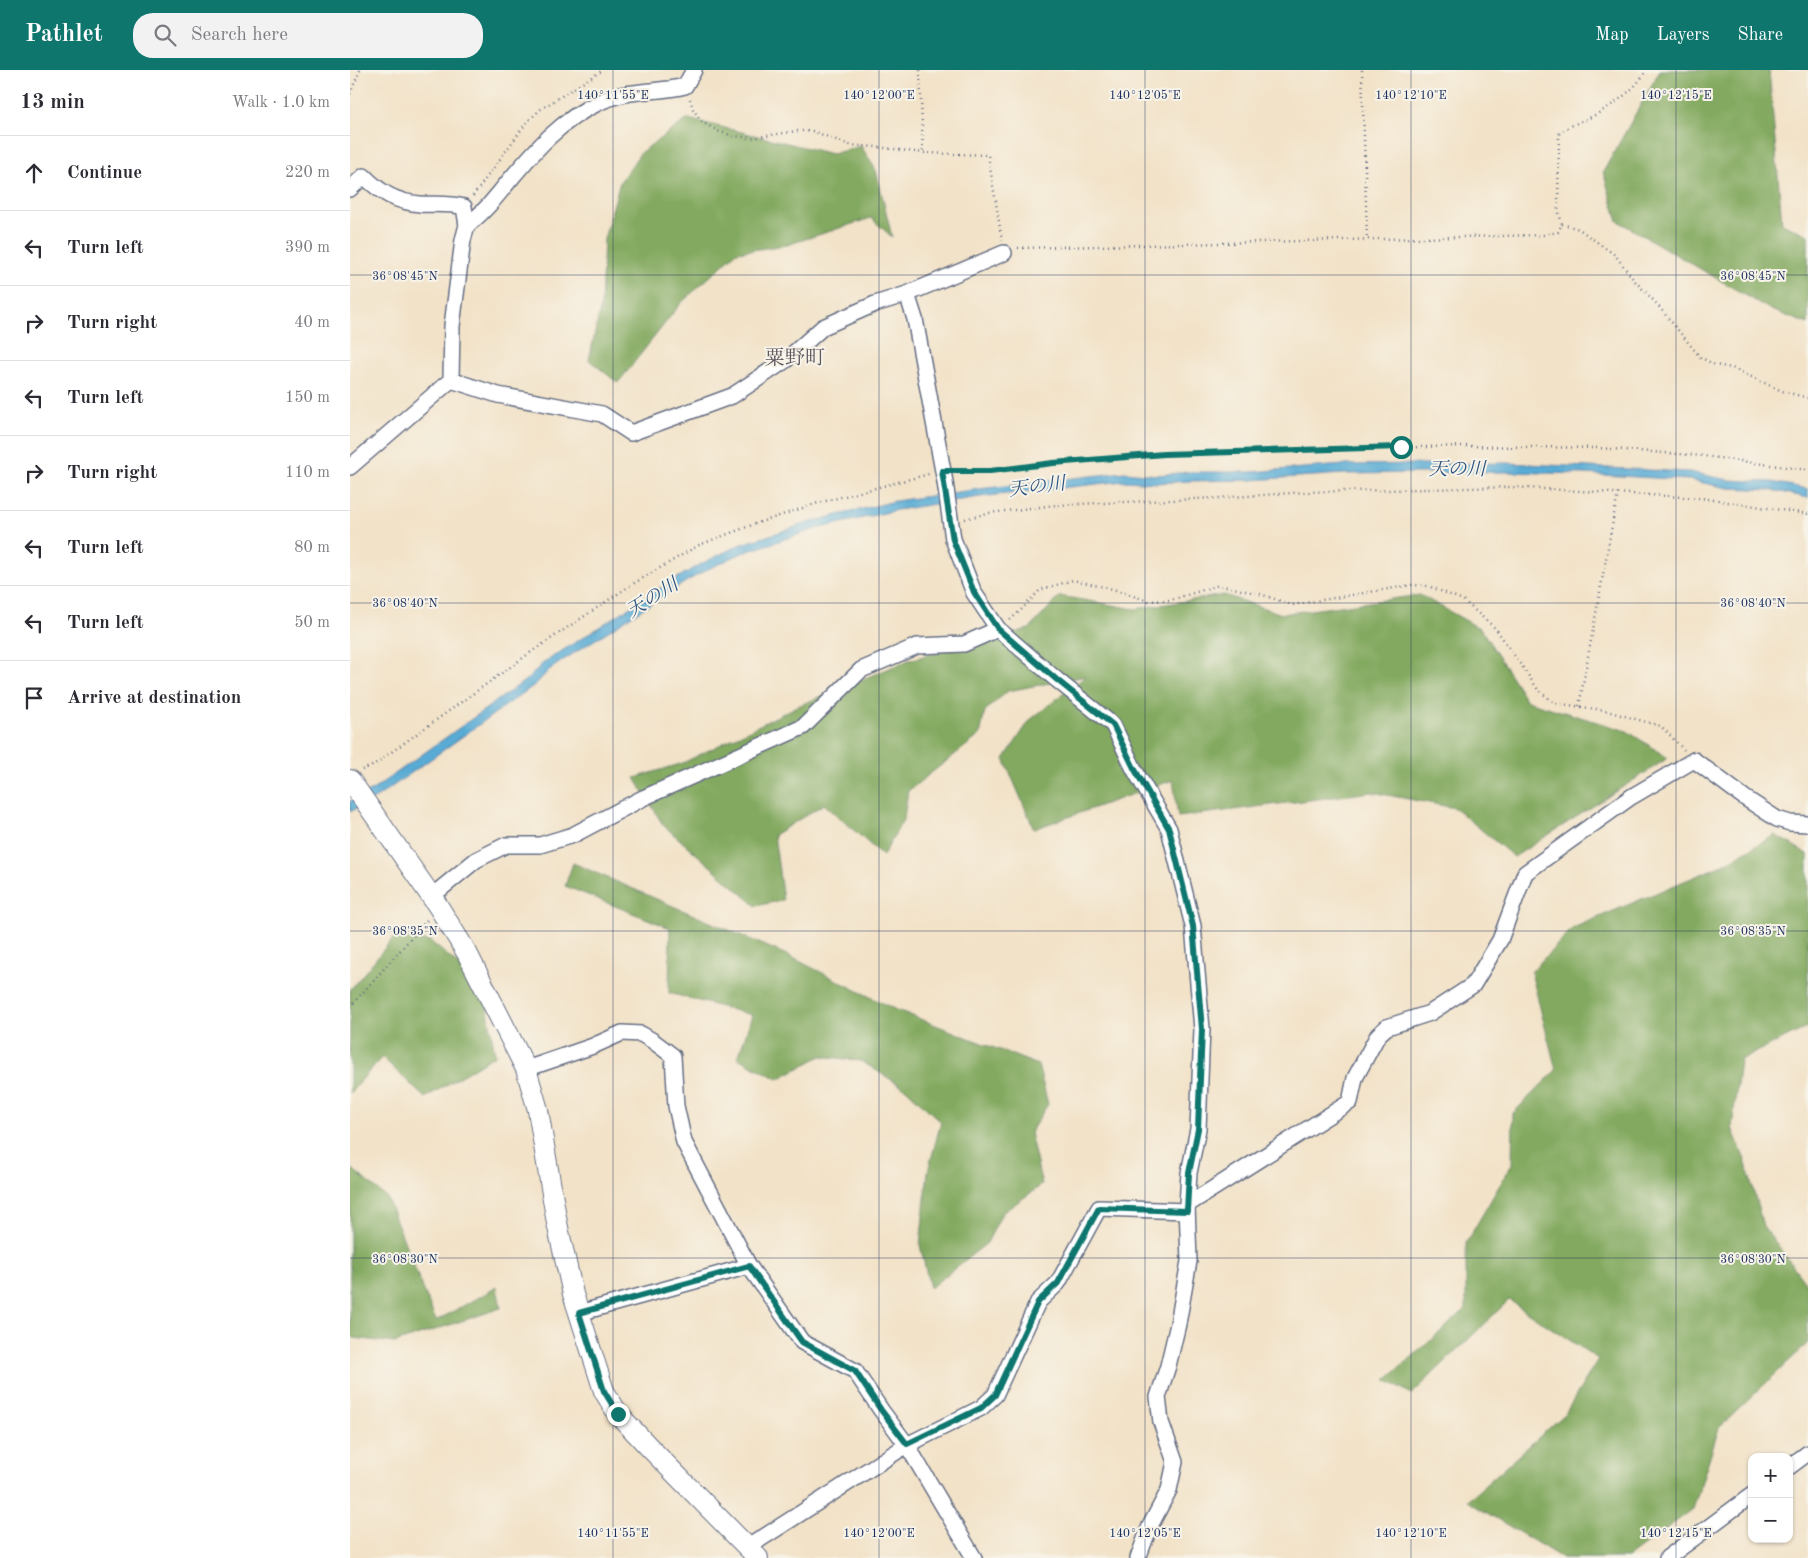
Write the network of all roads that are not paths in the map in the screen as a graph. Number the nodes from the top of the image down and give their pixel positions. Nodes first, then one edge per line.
1 (694, 70) edge
2 (350, 189) edge
3 (467, 225) junction
4 (1004, 253) road end
5 (907, 294) junction
6 (451, 380) junction
7 (350, 466) edge
8 (998, 629) junction
9 (353, 778) edge
10 (1808, 824) edge
11 (435, 901) junction
12 (526, 1069) junction
13 (1187, 1208) junction
14 (749, 1266) junction
15 (579, 1313) junction
16 (907, 1444) junction
17 (1808, 1453) edge
18 (1793, 1464) edge
19 (1748, 1498) edge
20 (753, 1553) edge
21 (974, 1558) edge
22 (1138, 1558) edge
23 (1667, 1558) edge

1 - 3 street
2 - 3 street
3 - 6 street
4 - 5 street
5 - 6 street
5 - 8 street
6 - 7 street
8 - 11 street
8 - 13 street
9 - 11 street
10 - 13 street
11 - 12 street
12 - 14 street
12 - 15 street
13 - 16 street
13 - 22 street
14 - 15 street
14 - 16 street
15 - 20 street
16 - 20 street
16 - 21 street
17 - 18 street
19 - 23 street

